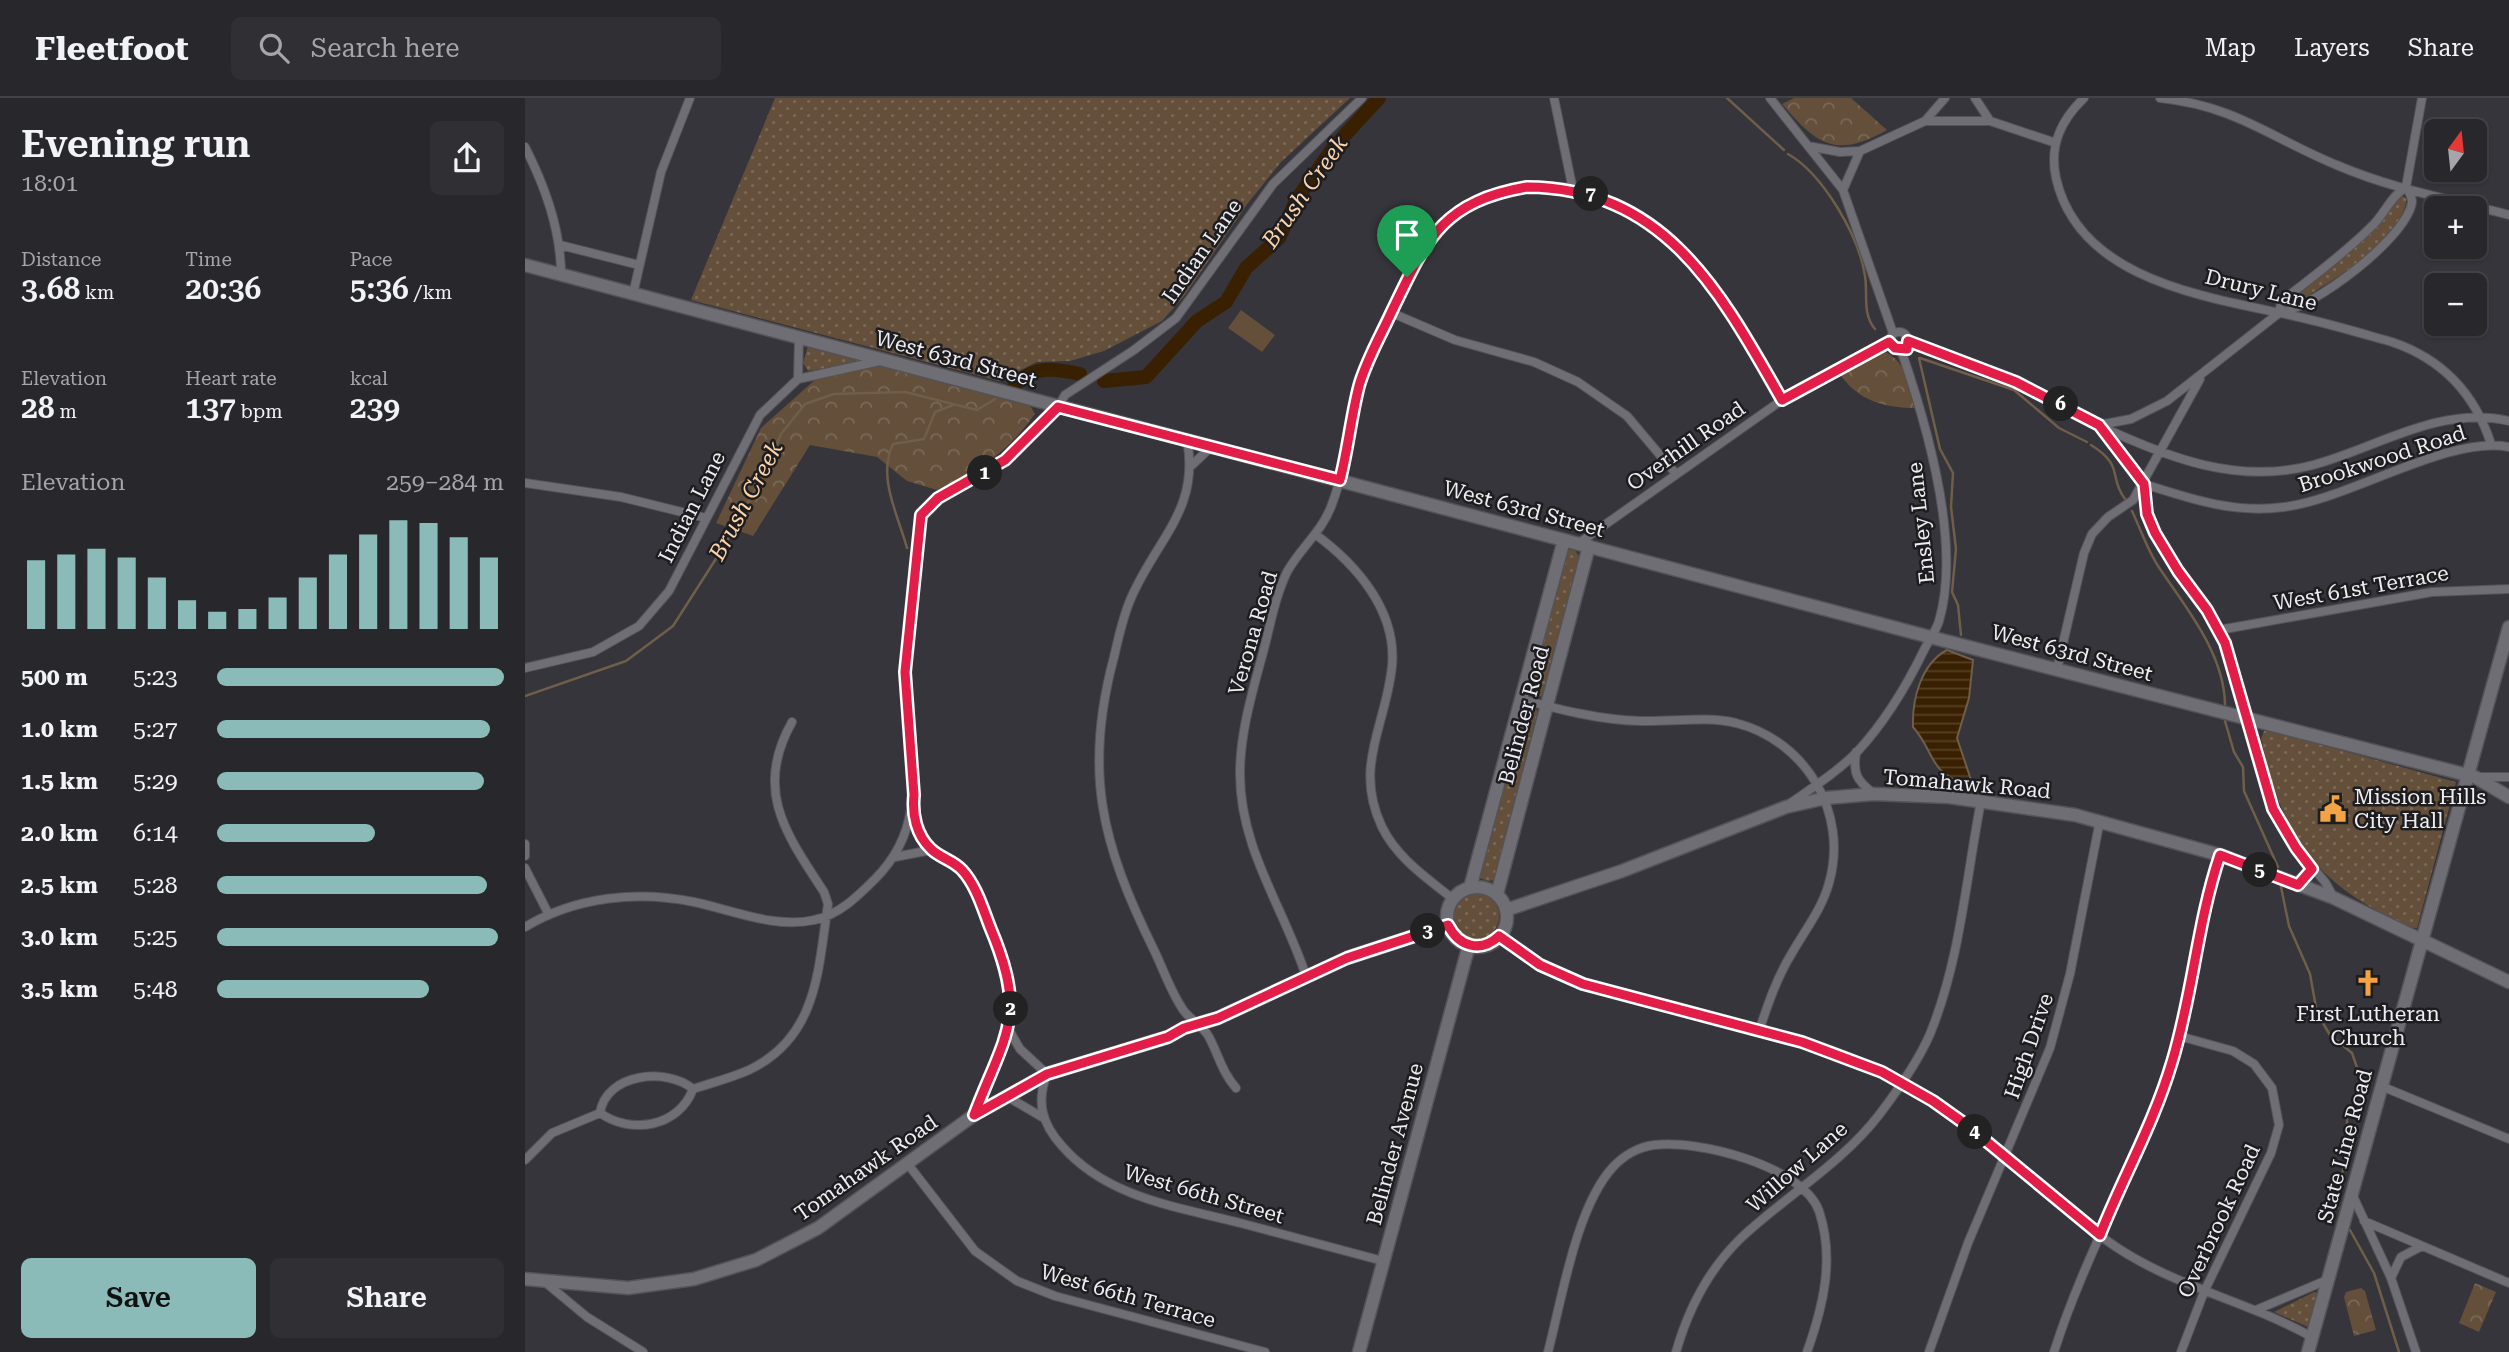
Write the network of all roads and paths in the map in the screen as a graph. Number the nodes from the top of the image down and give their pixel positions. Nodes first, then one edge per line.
1 (1362, 98) edge
2 (1554, 98) edge
3 (1770, 98) edge
4 (1945, 98) edge
5 (1975, 98) edge
6 (2084, 98) edge
7 (2160, 98) edge
8 (2423, 98) edge
9 (687, 100) edge
10 (1925, 121) junction
11 (1990, 121) junction
12 (2056, 143) junction
13 (1808, 146) junction
14 (525, 147) edge
15 (1860, 151) junction
16 (2406, 187) junction
17 (1573, 190) junction
18 (1843, 190) junction
19 (2509, 215) edge
20 (561, 245) junction
21 (525, 265) edge
22 (639, 265) junction
23 (561, 275) junction
24 (633, 294) junction
25 (1392, 313) junction
26 (2279, 313) junction
27 (1893, 333) junction
28 (799, 337) junction
29 (1908, 341) junction
30 (1889, 342) junction
31 (1901, 350) junction
32 (886, 359) junction
33 (2204, 374) junction
34 (798, 379) junction
35 (1782, 400) junction
36 (1058, 407) junction
37 (2483, 418) junction
38 (2509, 421) edge
39 (2099, 425) junction
40 (1187, 440) junction
41 (2491, 444) junction
42 (1212, 446) junction
43 (2509, 447) edge
44 (2158, 453) junction
45 (1192, 465) junction
46 (1676, 474) junction
47 (1340, 480) junction
48 (525, 483) edge
49 (2144, 484) junction
50 (706, 518) junction
51 (1315, 534) junction
52 (1564, 540) junction
53 (1584, 545) junction
54 (2509, 589) edge
55 (2509, 627) edge
56 (2219, 630) junction
57 (1930, 637) junction
58 (525, 668) edge
59 (2057, 669) junction
60 (1521, 699) junction
61 (1546, 706) junction
62 (2248, 720) junction
63 (792, 722) dead end
64 (1856, 752) junction
65 (2471, 777) junction
66 (2509, 777) edge
67 (1817, 784) junction
68 (1874, 794) junction
69 (2509, 797) edge
70 (1826, 798) junction
71 (1982, 802) junction
72 (1786, 807) junction
73 (912, 815) junction
74 (2100, 820) junction
75 (525, 844) edge
76 (931, 849) junction
77 (2220, 855) junction
78 (525, 856) edge
79 (895, 858) junction
80 (525, 868) edge
81 (2312, 869) junction
82 (2298, 885) junction
83 (1470, 888) junction
84 (1497, 894) junction
85 (2334, 898) junction
86 (1453, 899) junction
87 (1506, 910) junction
88 (549, 915) junction
89 (826, 916) junction
90 (1448, 925) junction
91 (525, 927) edge
92 (1499, 936) junction
93 (2420, 941) junction
94 (1468, 945) junction
95 (1306, 976) junction
96 (2509, 982) edge
97 (1197, 1024) junction
98 (1009, 1030) junction
99 (1759, 1031) junction
100 (2179, 1036) junction
101 (1047, 1074) junction
102 (1901, 1084) junction
103 (2381, 1086) junction
104 (1237, 1088) dead end
105 (693, 1089) junction
106 (1006, 1096) junction
107 (600, 1113) junction
108 (974, 1115) junction
109 (1042, 1117) junction
110 (2509, 1139) edge
111 (2005, 1157) junction
112 (525, 1160) edge
113 (907, 1163) junction
114 (1803, 1188) junction
115 (2352, 1193) junction
116 (2364, 1221) junction
117 (2100, 1235) junction
118 (2422, 1246) junction
119 (1383, 1261) junction
120 (2391, 1278) junction
121 (525, 1279) edge
122 (2328, 1279) junction
123 (547, 1283) junction
124 (2509, 1283) edge
125 (2204, 1292) junction
126 (2256, 1310) junction
127 (2312, 1338) junction
128 (643, 1352) edge
129 (1265, 1352) edge
130 (1359, 1352) edge
131 (1548, 1352) edge
132 (1676, 1352) edge
133 (1807, 1352) edge
134 (1929, 1352) edge
135 (2054, 1352) edge
136 (2181, 1352) edge
137 (2308, 1352) edge
138 (2416, 1352) edge

1 - 36 street, Indian Lane
2 - 17 street
3 - 13 street
4 - 10 street
5 - 11 street
6 - 12 street
7 - 16 street
8 - 16 street
9 - 22 street
10 - 11 street
10 - 15 street
11 - 12 street
12 - 26 street, Drury Lane
13 - 15 street
13 - 18 street
14 - 20 street
15 - 18 street
16 - 19 street
16 - 26 street
16 - 26 street
17 - 25 street, Verona Road
17 - 35 street, Verona Road
18 - 27 street
20 - 22 street
20 - 23 street
21 - 23 street, West 63rd Street
22 - 24 street
23 - 24 street, West 63rd Street
24 - 28 street, West 63rd Street
25 - 46 street
25 - 47 street, Verona Road
26 - 33 street
26 - 37 street, Drury Lane
27 - 29 street, Brookwood Road
27 - 30 street
28 - 32 street, West 63rd Street
28 - 34 street
29 - 31 street
29 - 39 street, Brookwood Road
30 - 31 street
30 - 35 street, Overhill Road
31 - 57 street, Ensley Lane
32 - 34 street
32 - 36 street, West 63rd Street
33 - 39 street
33 - 44 street
34 - 50 street, Indian Lane
35 - 46 street, Overhill Road
36 - 40 street, West 63rd Street
36 - 73 street, Indian Lane
37 - 38 street, Brookwood Road
37 - 41 street, Drury Lane
37 - 44 street, Brookwood Road
39 - 44 street, Brookwood Road
39 - 49 street
40 - 42 street, West 63rd Street
40 - 45 street
41 - 43 street, Brookwood Road
41 - 49 street, Brookwood Road
42 - 45 street
42 - 47 street, West 63rd Street
44 - 49 street
45 - 97 street
46 - 53 street, Overhill Road
47 - 51 street, Verona Road
47 - 52 street, West 63rd Street
48 - 50 street
49 - 56 street
49 - 59 street
50 - 58 street, Indian Lane
51 - 86 street
51 - 95 street, Verona Road
52 - 53 street, West 63rd Street
52 - 60 street
53 - 57 street, West 63rd Street
53 - 61 street, Belinder Road
54 - 56 street, West 61st Terrace
55 - 65 street, State Line Road
56 - 62 street
57 - 59 street, West 63rd Street
57 - 64 street, Ensley Lane
59 - 62 street, West 63rd Street
60 - 61 street
60 - 83 street
61 - 67 street
61 - 84 street, Belinder Road
62 - 65 street, West 63rd Street
62 - 81 street
63 - 89 street
64 - 67 street, Ensley Lane
64 - 68 street
65 - 66 street
65 - 69 street, West 63rd Street
65 - 93 street, State Line Road
67 - 70 street
67 - 72 street, Ensley Lane
68 - 70 street, Tomahawk Road
68 - 71 street, Tomahawk Road
70 - 72 street, Tomahawk Road
70 - 99 street
71 - 74 street, Tomahawk Road
71 - 102 street, Willow Lane
72 - 87 street, Tomahawk Road
73 - 76 street
73 - 79 street
74 - 77 street, Tomahawk Road
74 - 111 street, High Drive
75 - 78 street
76 - 79 street
76 - 98 street
77 - 82 street, Tomahawk Road
77 - 100 street
79 - 89 street
80 - 88 street
81 - 82 street
81 - 85 street
82 - 85 street, Tomahawk Road
83 - 84 street
83 - 86 street
84 - 87 street
85 - 93 street, Tomahawk Road
86 - 90 street
87 - 92 street
88 - 89 street
88 - 91 street
89 - 105 street
90 - 94 street
90 - 95 street, Tomahawk Road
92 - 94 street
92 - 99 street
93 - 96 street, Tomahawk Road
93 - 103 street, State Line Road
94 - 119 street, Belinder Avenue
95 - 97 street, Tomahawk Road
97 - 101 street, Tomahawk Road
97 - 104 street
98 - 101 street
98 - 108 street
99 - 102 street
100 - 117 street
100 - 125 street, Overbrook Road
101 - 106 street, Tomahawk Road
101 - 109 street
102 - 111 street
102 - 114 street, Willow Lane
103 - 110 street
103 - 115 street, State Line Road
105 - 107 street
105 - 107 street
106 - 108 street, Tomahawk Road
106 - 109 street, West 66th Street
107 - 112 street
108 - 113 street, Tomahawk Road
109 - 119 street, West 66th Street
111 - 117 street
111 - 134 street, High Drive
113 - 123 street, Tomahawk Road
113 - 129 street, West 66th Terrace
114 - 131 street
114 - 132 street, Willow Lane
114 - 133 street
115 - 116 street
115 - 122 street, State Line Road
116 - 118 street
116 - 120 street
117 - 125 street
117 - 135 street
118 - 120 street
118 - 124 street
119 - 130 street, Belinder Avenue
120 - 138 street
121 - 123 street, Tomahawk Road
122 - 126 street
122 - 127 street, State Line Road
123 - 128 street
125 - 126 street
125 - 136 street, Overbrook Road
126 - 127 street
127 - 137 street, State Line Road

